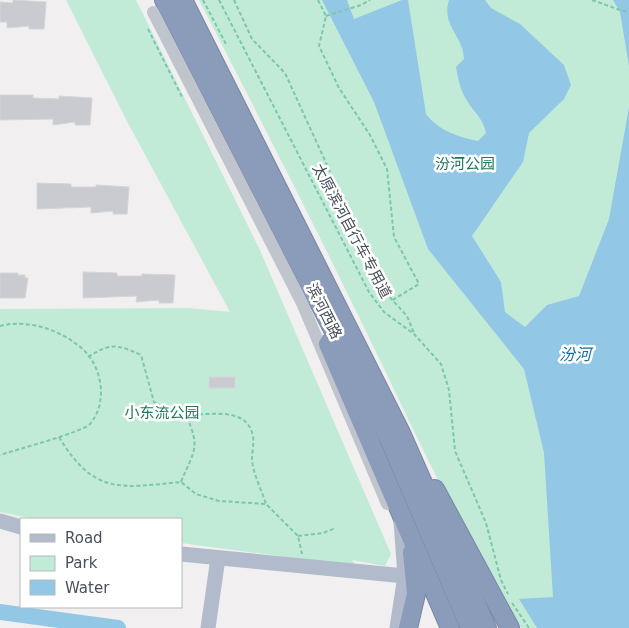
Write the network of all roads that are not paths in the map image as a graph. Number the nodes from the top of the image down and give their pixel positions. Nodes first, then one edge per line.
1 (147, 0) edge
2 (182, 0) edge
3 (159, 6) edge
4 (301, 265) junction
5 (302, 303) junction
6 (326, 338) junction
7 (401, 433) junction
8 (399, 506) junction
9 (0, 522) edge
10 (20, 527) edge
11 (403, 541) junction
12 (182, 554) edge
13 (218, 558) junction
14 (405, 576) junction
15 (410, 594) junction
16 (208, 628) edge
17 (397, 628) edge
18 (408, 628) edge
19 (450, 628) edge
20 (470, 628) edge
21 (487, 628) edge
22 (510, 628) edge

1 - 3 street
2 - 7 highway, 滨河西路
3 - 4 highway, 滨河西路
3 - 5 street
4 - 6 highway
4 - 20 highway, 滨河西路
5 - 6 street
5 - 11 street
6 - 8 highway
7 - 21 highway, 滨河西路
7 - 22 highway
8 - 11 main road
8 - 15 highway
8 - 19 highway
9 - 10 main road
11 - 14 main road
12 - 13 main road
13 - 14 main road
13 - 16 main road
14 - 15 main road
15 - 17 main road
15 - 18 highway

